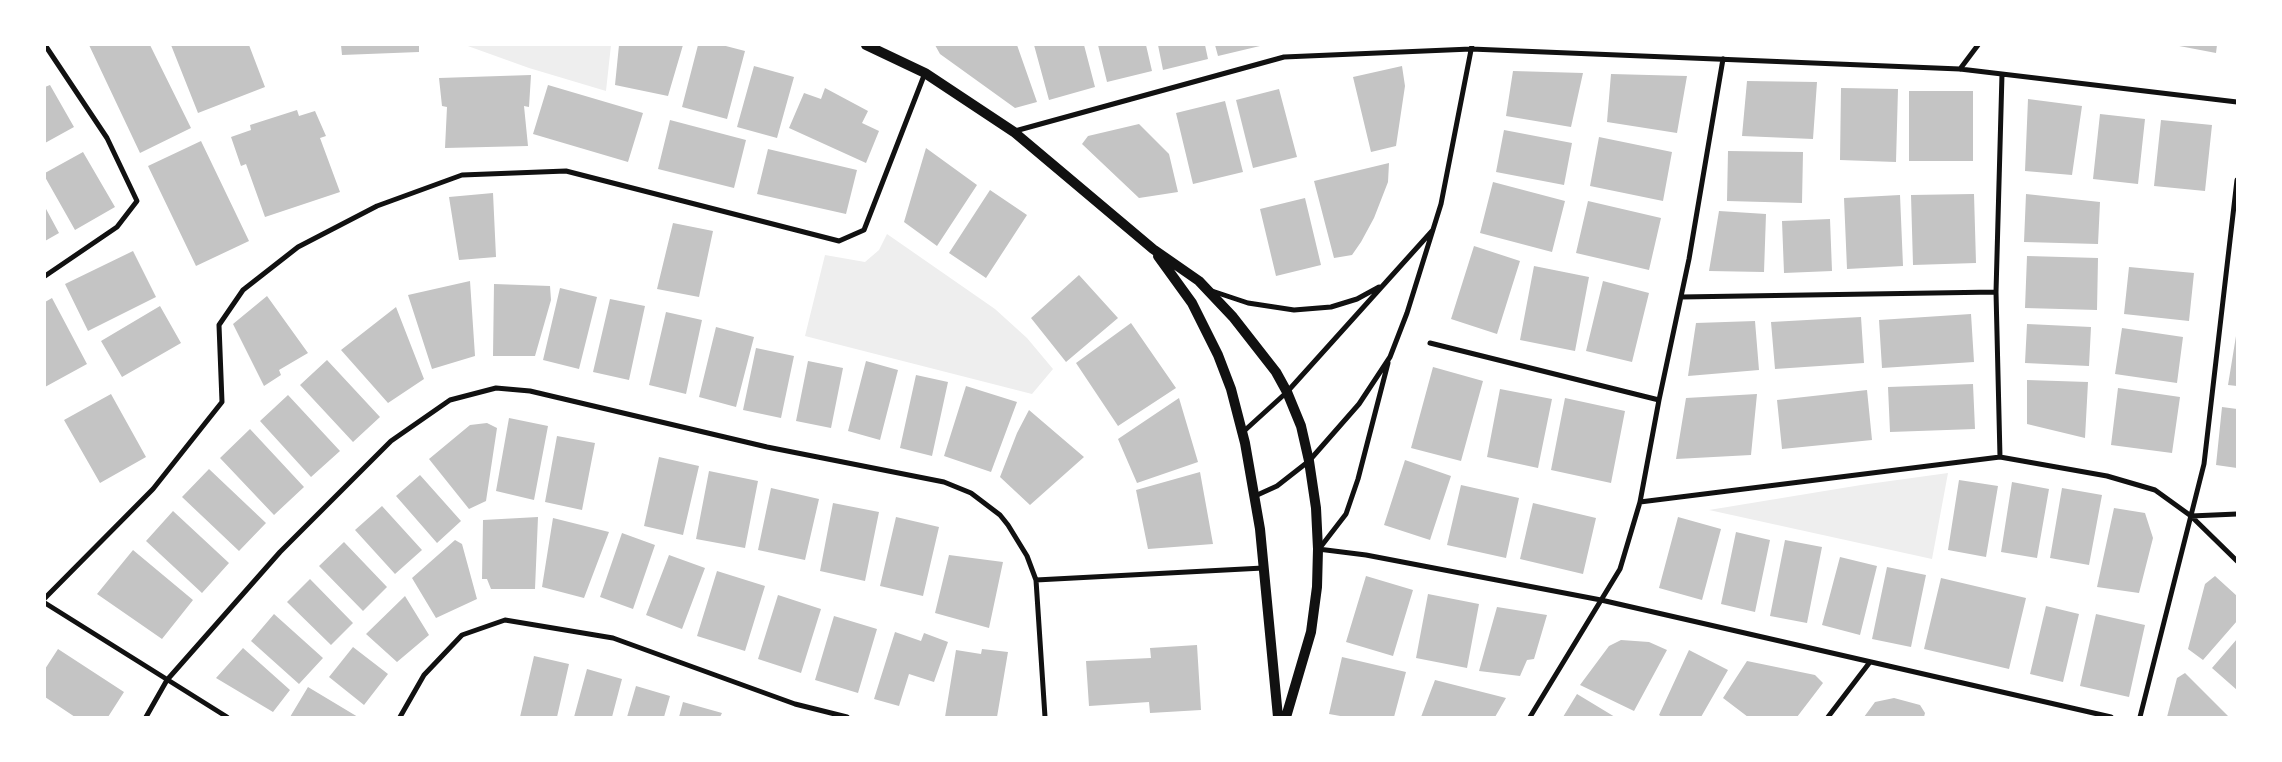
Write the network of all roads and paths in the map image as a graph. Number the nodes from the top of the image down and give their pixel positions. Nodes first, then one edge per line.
1 (45, 45) edge
2 (866, 45) edge
3 (1978, 45) edge
4 (1472, 47) edge
5 (1723, 59) junction
6 (1960, 70) junction
7 (924, 73) junction
8 (2002, 74) junction
9 (2237, 102) edge
10 (1014, 132) junction
11 (2237, 180) edge
12 (1434, 228) junction
13 (1153, 249) junction
14 (45, 276) edge
15 (1384, 284) junction
16 (1208, 290) junction
17 (1996, 292) junction
18 (1681, 297) junction
19 (1430, 343) dead end
20 (1390, 357) junction
21 (1287, 392) junction
22 (1659, 400) junction
23 (1242, 432) junction
24 (2000, 457) junction
25 (1309, 461) junction
26 (1254, 496) junction
27 (1640, 502) junction
28 (2237, 514) edge
29 (2191, 516) junction
30 (1318, 549) junction
31 (2237, 561) edge
32 (1263, 568) junction
33 (1036, 580) junction
34 (45, 598) edge
35 (1601, 600) junction
36 (45, 603) edge
37 (1870, 662) junction
38 (167, 680) junction
39 (146, 717) edge
40 (227, 717) edge
41 (400, 717) edge
42 (847, 717) edge
43 (1045, 717) edge
44 (1278, 717) edge
45 (1286, 717) edge
46 (1530, 717) edge
47 (1828, 717) edge
48 (2111, 717) edge
49 (2140, 717) edge

1 - 14 street
2 - 7 main road
3 - 6 street
4 - 5 street
4 - 10 street
4 - 12 street
5 - 6 street
5 - 18 street
6 - 8 street
7 - 10 main road
7 - 34 street
8 - 9 street
8 - 17 street
10 - 13 main road
11 - 29 street
12 - 15 street
12 - 20 street
13 - 16 main road
13 - 23 main road
15 - 16 street
15 - 21 street
16 - 21 main road
17 - 18 street
17 - 24 street
18 - 22 street
19 - 22 street
20 - 25 street
20 - 30 street
21 - 23 street
21 - 25 main road
22 - 27 street
23 - 26 main road
24 - 27 street
24 - 29 street
25 - 26 street
25 - 30 main road
26 - 32 main road
27 - 35 street
28 - 29 street
29 - 31 street
29 - 49 street
30 - 35 street
30 - 45 main road
32 - 33 street
32 - 44 main road
33 - 38 street
33 - 43 street
35 - 37 street
35 - 46 street
36 - 38 street
37 - 47 street
37 - 48 street
38 - 39 street
38 - 40 street
41 - 42 street

